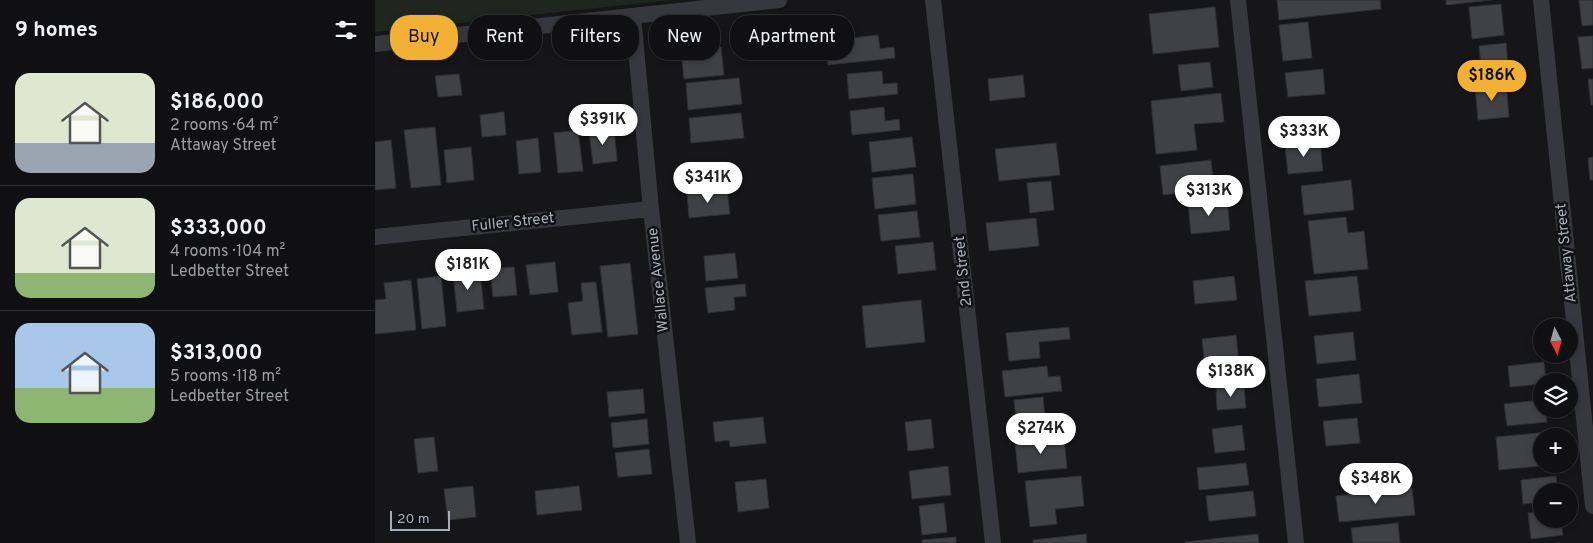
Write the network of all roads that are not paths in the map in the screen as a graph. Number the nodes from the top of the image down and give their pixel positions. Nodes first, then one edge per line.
1 (779, 0) edge
2 (933, 0) edge
3 (1238, 0) edge
4 (1541, 0) edge
5 (639, 15) edge
6 (552, 25) edge
7 (375, 44) edge
8 (637, 60) edge
9 (651, 209) junction
10 (375, 237) edge
11 (1593, 506) edge
12 (688, 543) edge
13 (993, 543) edge
14 (1296, 543) edge

1 - 5 street
2 - 13 street, 2nd Street
3 - 14 street
4 - 11 street, Attaway Street
6 - 7 street
8 - 9 street, Wallace Avenue
9 - 10 street, Fuller Street
9 - 12 street, Wallace Avenue

